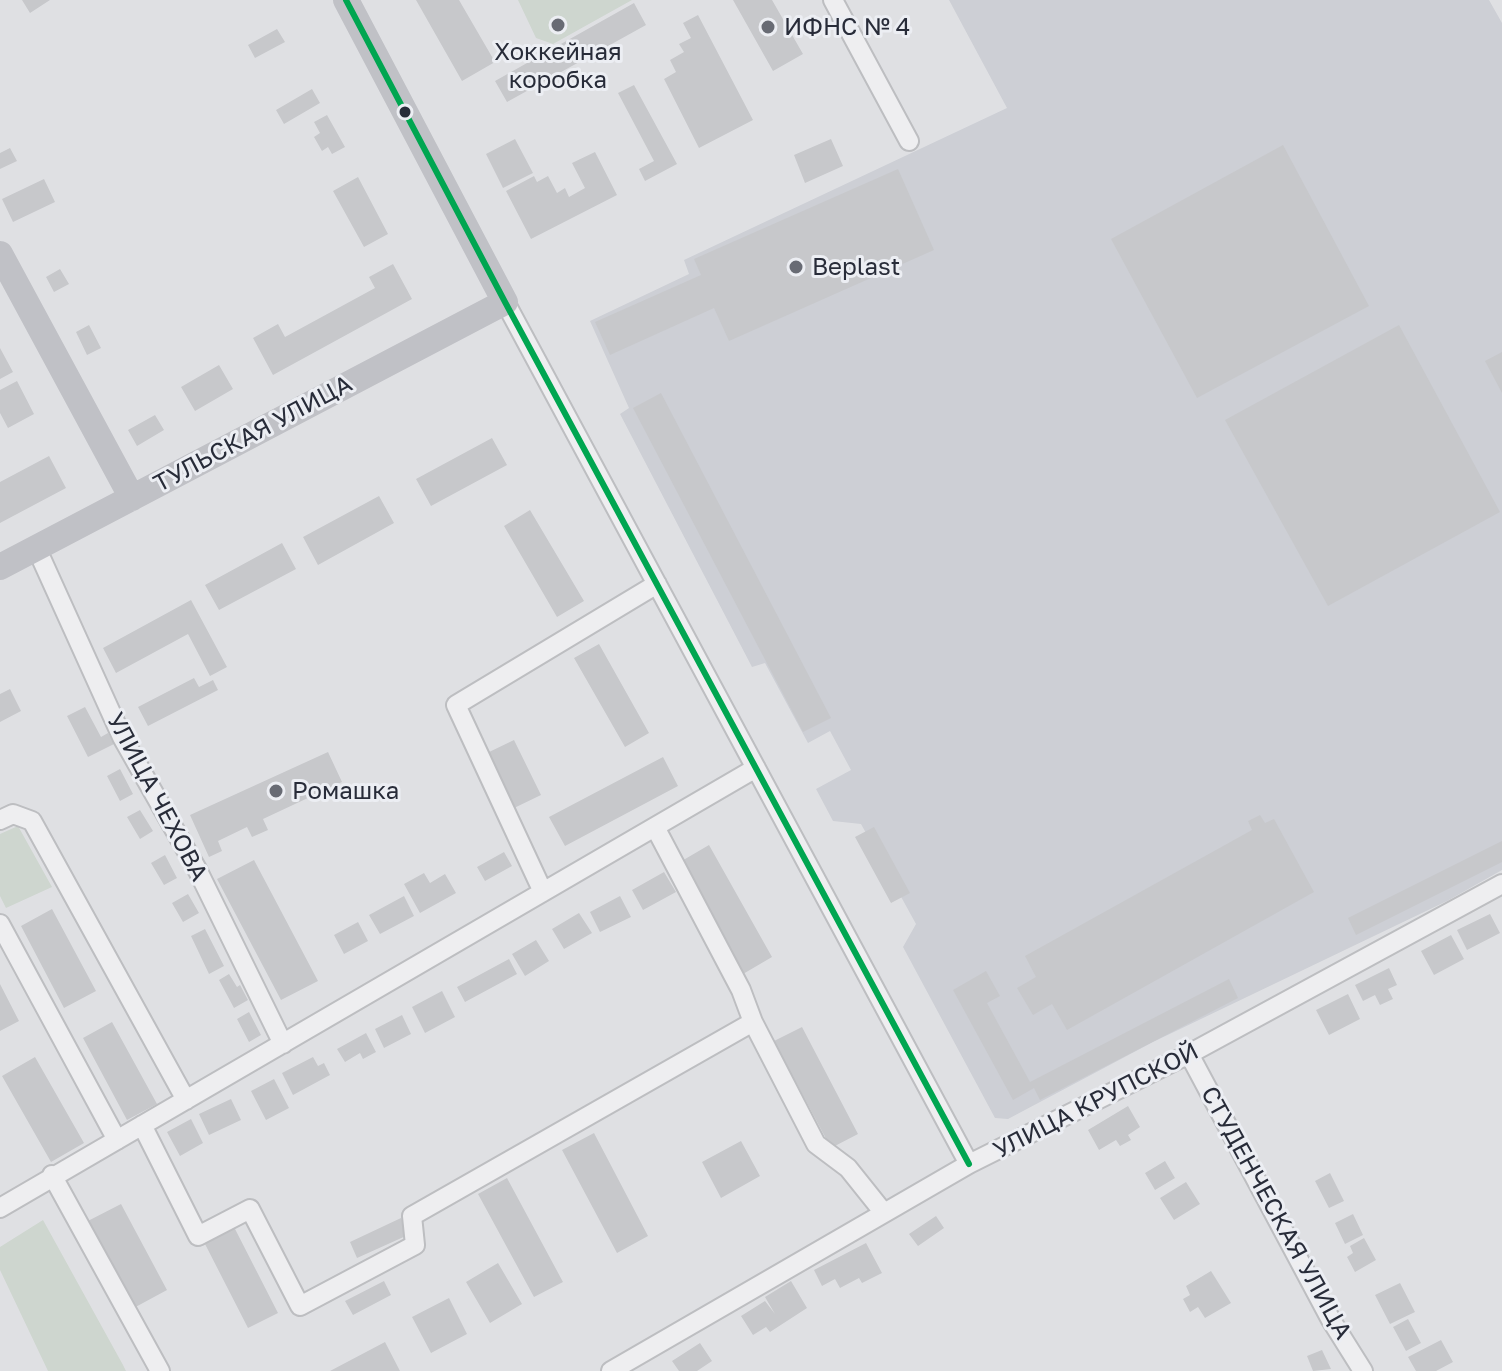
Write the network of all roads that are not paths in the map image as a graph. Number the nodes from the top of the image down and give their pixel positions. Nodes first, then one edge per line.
1 (346, 0) edge
2 (833, 0) edge
3 (909, 141) dead end
4 (0, 254) edge
5 (505, 302) junction
6 (132, 498) junction
7 (36, 547) junction
8 (0, 567) edge
9 (657, 584) junction
10 (756, 768) junction
11 (0, 820) edge
12 (655, 827) junction
13 (1502, 884) edge
14 (543, 892) junction
15 (0, 924) edge
16 (753, 1022) junction
17 (283, 1044) junction
18 (1189, 1054) junction
19 (186, 1100) junction
20 (142, 1125) junction
21 (117, 1140) junction
22 (969, 1164) junction
23 (52, 1175) junction
24 (0, 1208) edge
25 (884, 1213) junction
26 (160, 1371) edge
27 (611, 1371) edge
28 (1363, 1371) edge

1 - 5 main road
2 - 3 street
4 - 6 main road
5 - 6 main road, ТУЛЬСКАЯ УЛИЦА
5 - 9 street
6 - 7 main road, ТУЛЬСКАЯ УЛИЦА
7 - 8 main road, ТУЛЬСКАЯ УЛИЦА
7 - 17 street, УЛИЦА ЧЕХОВА
9 - 10 street
9 - 14 street
10 - 12 street
10 - 22 street
11 - 19 street
12 - 14 street
12 - 16 street
13 - 18 street, УЛИЦА КРУПСКОЙ
14 - 17 street
15 - 21 street
16 - 20 street
16 - 25 street
17 - 19 street
18 - 22 street, УЛИЦА КРУПСКОЙ
18 - 28 street, СТУДЕНЧЕСКАЯ УЛИЦА
19 - 20 street
20 - 21 street
21 - 23 street
22 - 25 street, УЛИЦА КРУПСКОЙ
23 - 24 street
23 - 26 street
25 - 27 street, УЛИЦА КРУПСКОЙ

